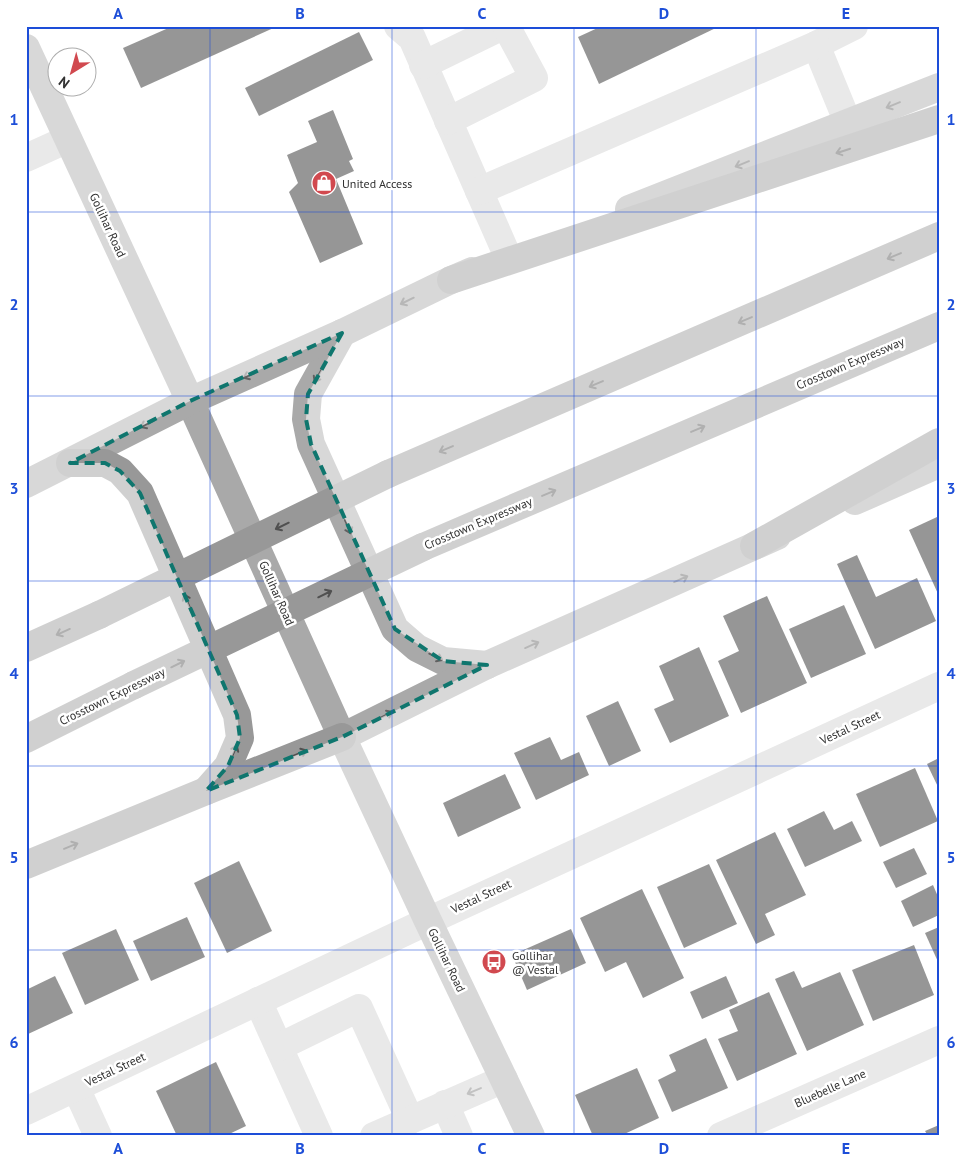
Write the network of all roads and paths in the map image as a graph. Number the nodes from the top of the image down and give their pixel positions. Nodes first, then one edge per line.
1 (504, 26) edge
2 (854, 26) edge
3 (409, 30) edge
4 (816, 45) junction
5 (26, 48) edge
6 (423, 65) junction
7 (939, 87) edge
8 (939, 120) edge
9 (448, 121) junction
10 (848, 123) junction
11 (68, 139) junction
12 (26, 158) edge
13 (480, 192) junction
14 (939, 236) edge
15 (508, 257) junction
16 (451, 280) junction
17 (939, 326) edge
18 (342, 333) junction
19 (190, 401) junction
20 (939, 442) edge
21 (70, 462) junction
22 (939, 464) edge
23 (26, 484) edge
24 (754, 546) junction
25 (26, 648) edge
26 (487, 665) junction
27 (939, 686) edge
28 (342, 737) junction
29 (26, 739) edge
30 (206, 791) junction
31 (26, 865) edge
32 (428, 921) junction
33 (258, 1001) junction
34 (939, 1040) edge
35 (279, 1047) junction
36 (504, 1079) junction
37 (76, 1088) junction
38 (445, 1104) junction
39 (26, 1111) edge
40 (410, 1120) junction
41 (98, 1136) edge
42 (319, 1136) edge
43 (374, 1136) edge
44 (459, 1136) edge
45 (531, 1136) edge
46 (721, 1136) edge

1 - 6 street
1 - 9 street
2 - 4 street
3 - 6 street
4 - 10 street
4 - 13 street
5 - 11 main road, Gollihar Road
6 - 9 street
7 -> 10 main road
8 -> 16 highway
9 - 13 street
10 -> 15 main road
11 - 12 street
11 - 19 main road, Gollihar Road
13 - 15 street
14 -> 25 highway, bridge
15 - 16 main road
16 -> 18 main road
29 -> 17 highway, Crosstown Expressway, bridge
18 -> 19 main road
18 -> 26 main road
19 -> 21 main road
19 - 28 main road, Gollihar Road
20 - 24 highway
21 - 23 main road
30 -> 21 highway
22 - 24 main road
26 -> 24 main road
28 -> 26 main road
27 - 32 street, Vestal Street
30 -> 28 highway
28 - 32 main road, Gollihar Road
31 -> 30 highway
32 - 33 street, Vestal Street
32 - 36 main road, Gollihar Road
33 - 35 street
33 - 37 street, Vestal Street
34 - 46 street, Bluebelle Lane
35 - 40 street
35 - 42 street
36 -> 38 street
36 - 45 main road, Gollihar Road
37 - 39 street, Vestal Street
37 - 41 street
38 - 40 street
38 - 44 street
40 - 43 street

